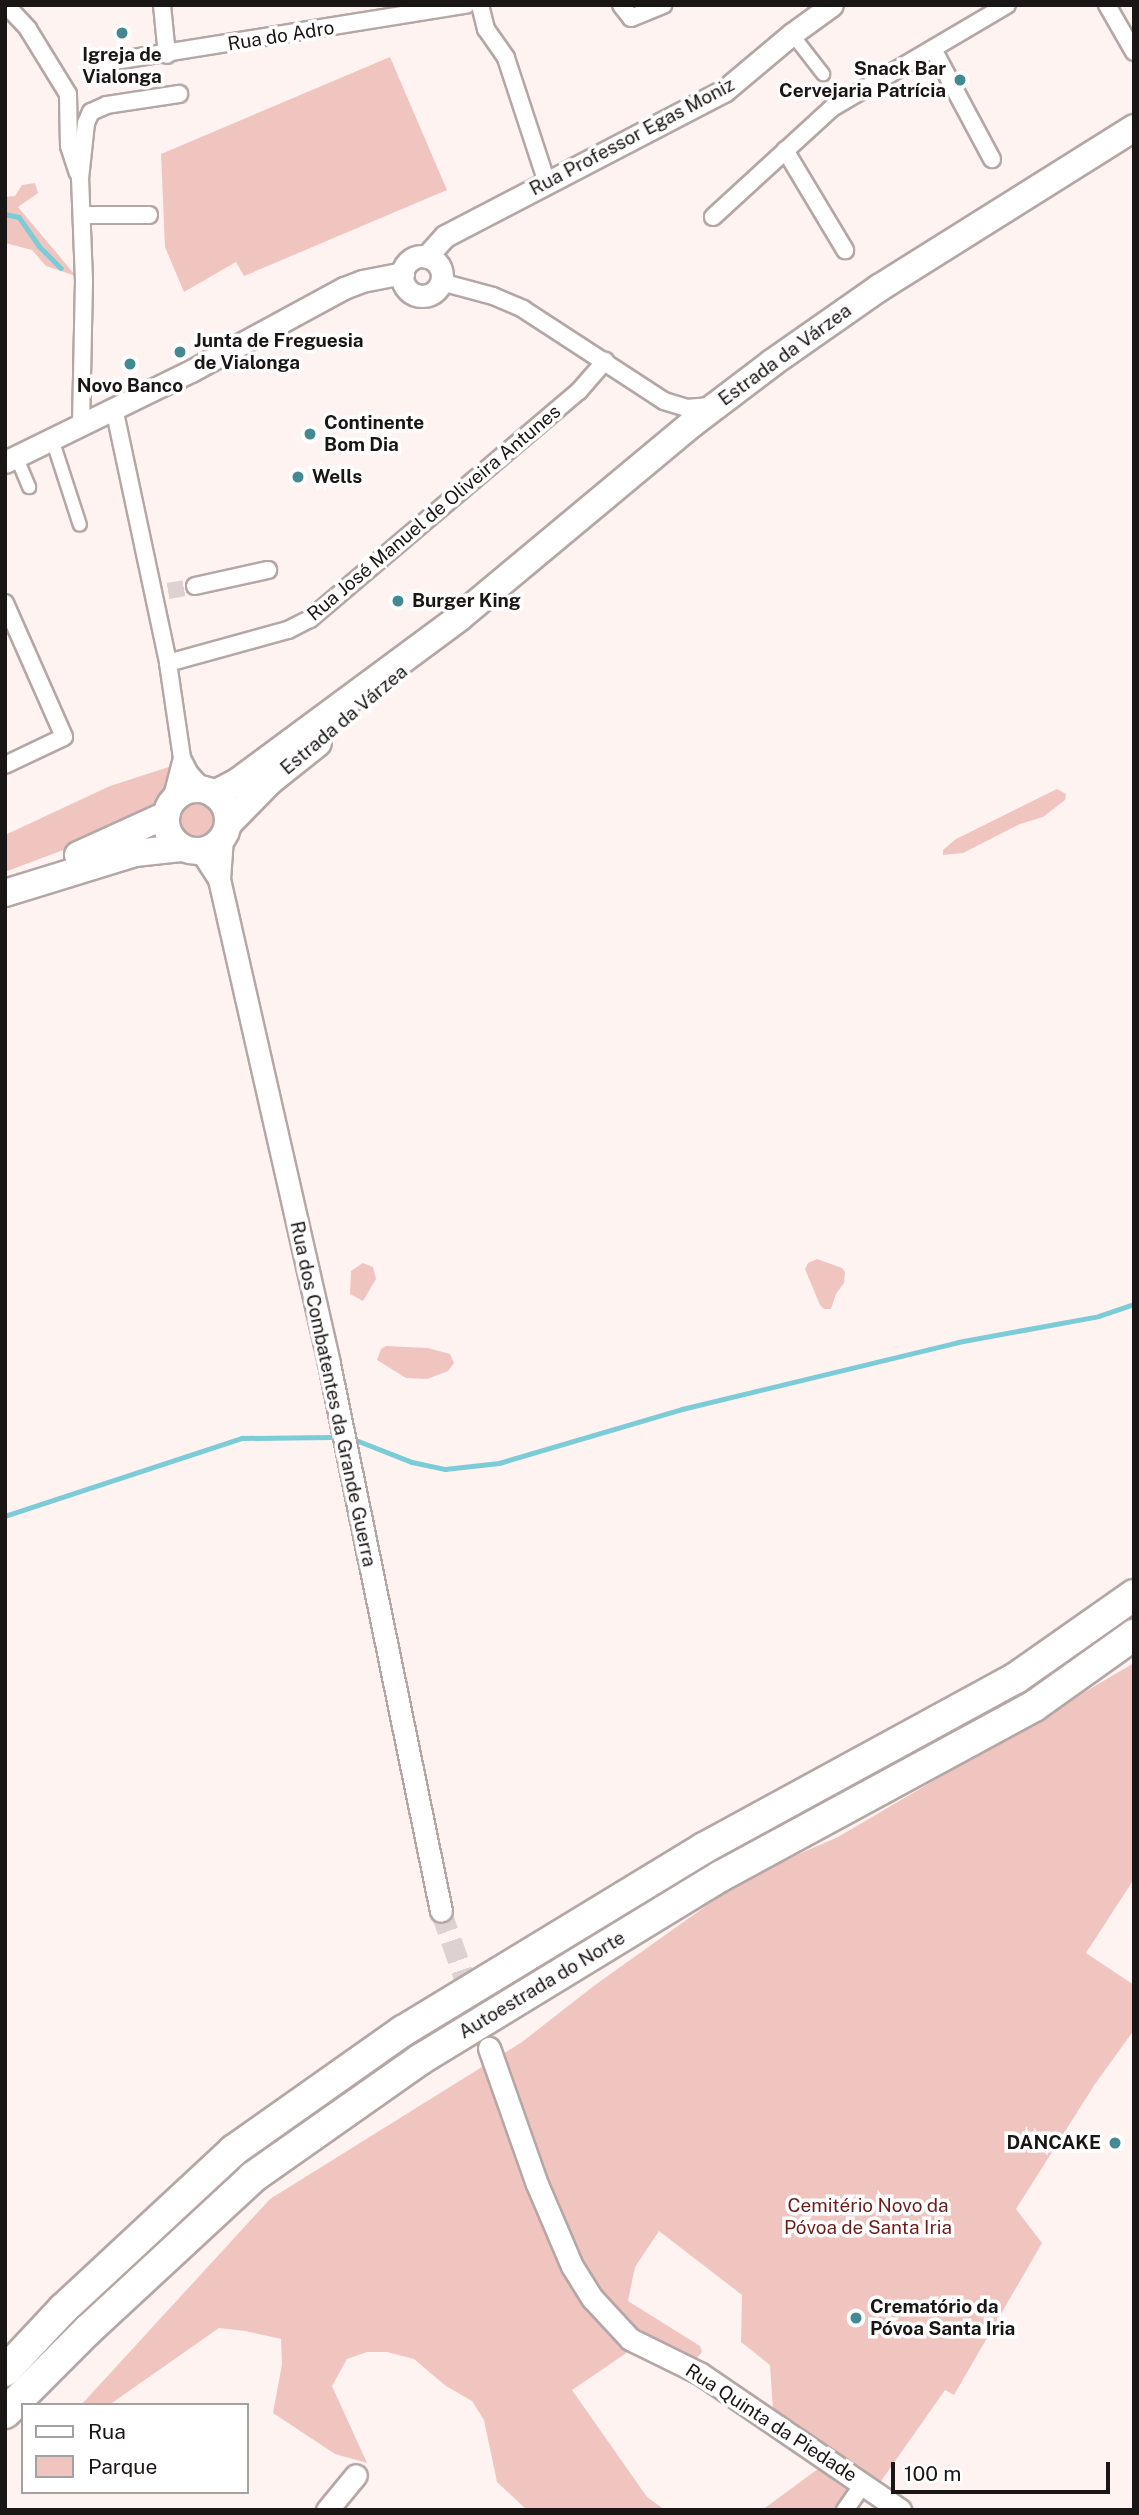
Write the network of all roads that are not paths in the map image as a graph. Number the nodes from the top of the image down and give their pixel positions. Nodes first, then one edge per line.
1 (6, 5) edge
2 (162, 5) edge
3 (466, 5) edge
4 (480, 5) edge
5 (621, 5) edge
6 (663, 5) edge
7 (832, 5) edge
8 (1007, 5) edge
9 (1107, 5) edge
10 (792, 34) junction
11 (933, 49) junction
12 (1134, 52) edge
13 (167, 55) junction
14 (96, 64) dead end
15 (823, 74) dead end
16 (179, 94) dead end
17 (1134, 128) edge
18 (785, 150) junction
19 (992, 159) dead end
20 (80, 178) junction
21 (547, 183) junction
22 (83, 215) junction
23 (149, 215) dead end
24 (713, 217) dead end
25 (845, 250) dead end
26 (426, 257) junction
27 (403, 273) junction
28 (441, 282) junction
29 (605, 361) junction
30 (664, 401) junction
31 (721, 401) junction
32 (114, 408) junction
33 (81, 424) junction
34 (52, 439) junction
35 (670, 442) junction
36 (11, 459) edge
37 (29, 487) dead end
38 (80, 525) dead end
39 (268, 570) dead end
40 (195, 586) tunnel mouth
41 (5, 603) edge
42 (460, 617) junction
43 (168, 663) junction
44 (182, 758) junction
45 (5, 765) edge
46 (209, 792) junction
47 (168, 809) junction
48 (208, 840) junction
49 (5, 882) edge
50 (5, 893) edge
51 (1134, 1595) edge
52 (1134, 1635) edge
53 (441, 1911) tunnel mouth
54 (489, 2048) tunnel mouth
55 (5, 2371) edge
56 (5, 2413) edge
57 (356, 2475) dead end
58 (863, 2484) junction
59 (327, 2510) edge
60 (845, 2510) edge
61 (900, 2510) edge

1 - 20 street
2 - 13 street
3 - 13 street, Rua do Adro
4 - 21 street
5 - 6 street
7 - 10 street, Rua Professor Egas Moniz
8 - 11 street
9 - 12 street
10 - 15 street
10 - 21 street, Rua Professor Egas Moniz
11 - 18 street
11 - 19 street
13 - 14 street, Rua do Adro
16 - 20 street
17 - 31 main road, Estrada da Várzea
18 - 24 street
18 - 25 street
20 - 22 street
21 - 26 street, Rua Professor Egas Moniz
22 - 23 street
22 - 33 street
26 - 27 street, Rua Professor Egas Moniz
26 - 28 street
27 - 28 street
27 - 32 street, Rua Professor Egas Moniz
28 - 29 street
29 - 30 street
29 - 43 street, Rua José Manuel de Oliveira Antunes
30 - 31 street
30 - 35 street
31 - 35 main road, Estrada da Várzea
32 - 33 street, Rua Professor Egas Moniz
32 - 43 street
33 - 34 street, Rua Professor Egas Moniz
34 - 36 street, Rua Professor Egas Moniz
34 - 38 street
35 - 42 main road, Estrada da Várzea
36 - 37 street
39 - 40 street
41 - 45 street
42 - 46 main road, Estrada da Várzea
42 - 48 main road, Estrada da Várzea
43 - 44 street
44 - 46 street
44 - 47 street
46 - 47 main road, Estrada da Várzea
46 - 48 main road
47 - 48 main road
47 - 49 main road, Estrada da Várzea
48 - 50 main road
48 - 53 street, Rua dos Combatentes da Grande Guerra
51 - 55 highway, Autoestrada do Norte
52 - 56 highway, Autoestrada do Norte
54 - 58 street, Rua Quinta da Piedade
57 - 59 street
58 - 60 street
58 - 61 street, Rua Quinta da Piedade

